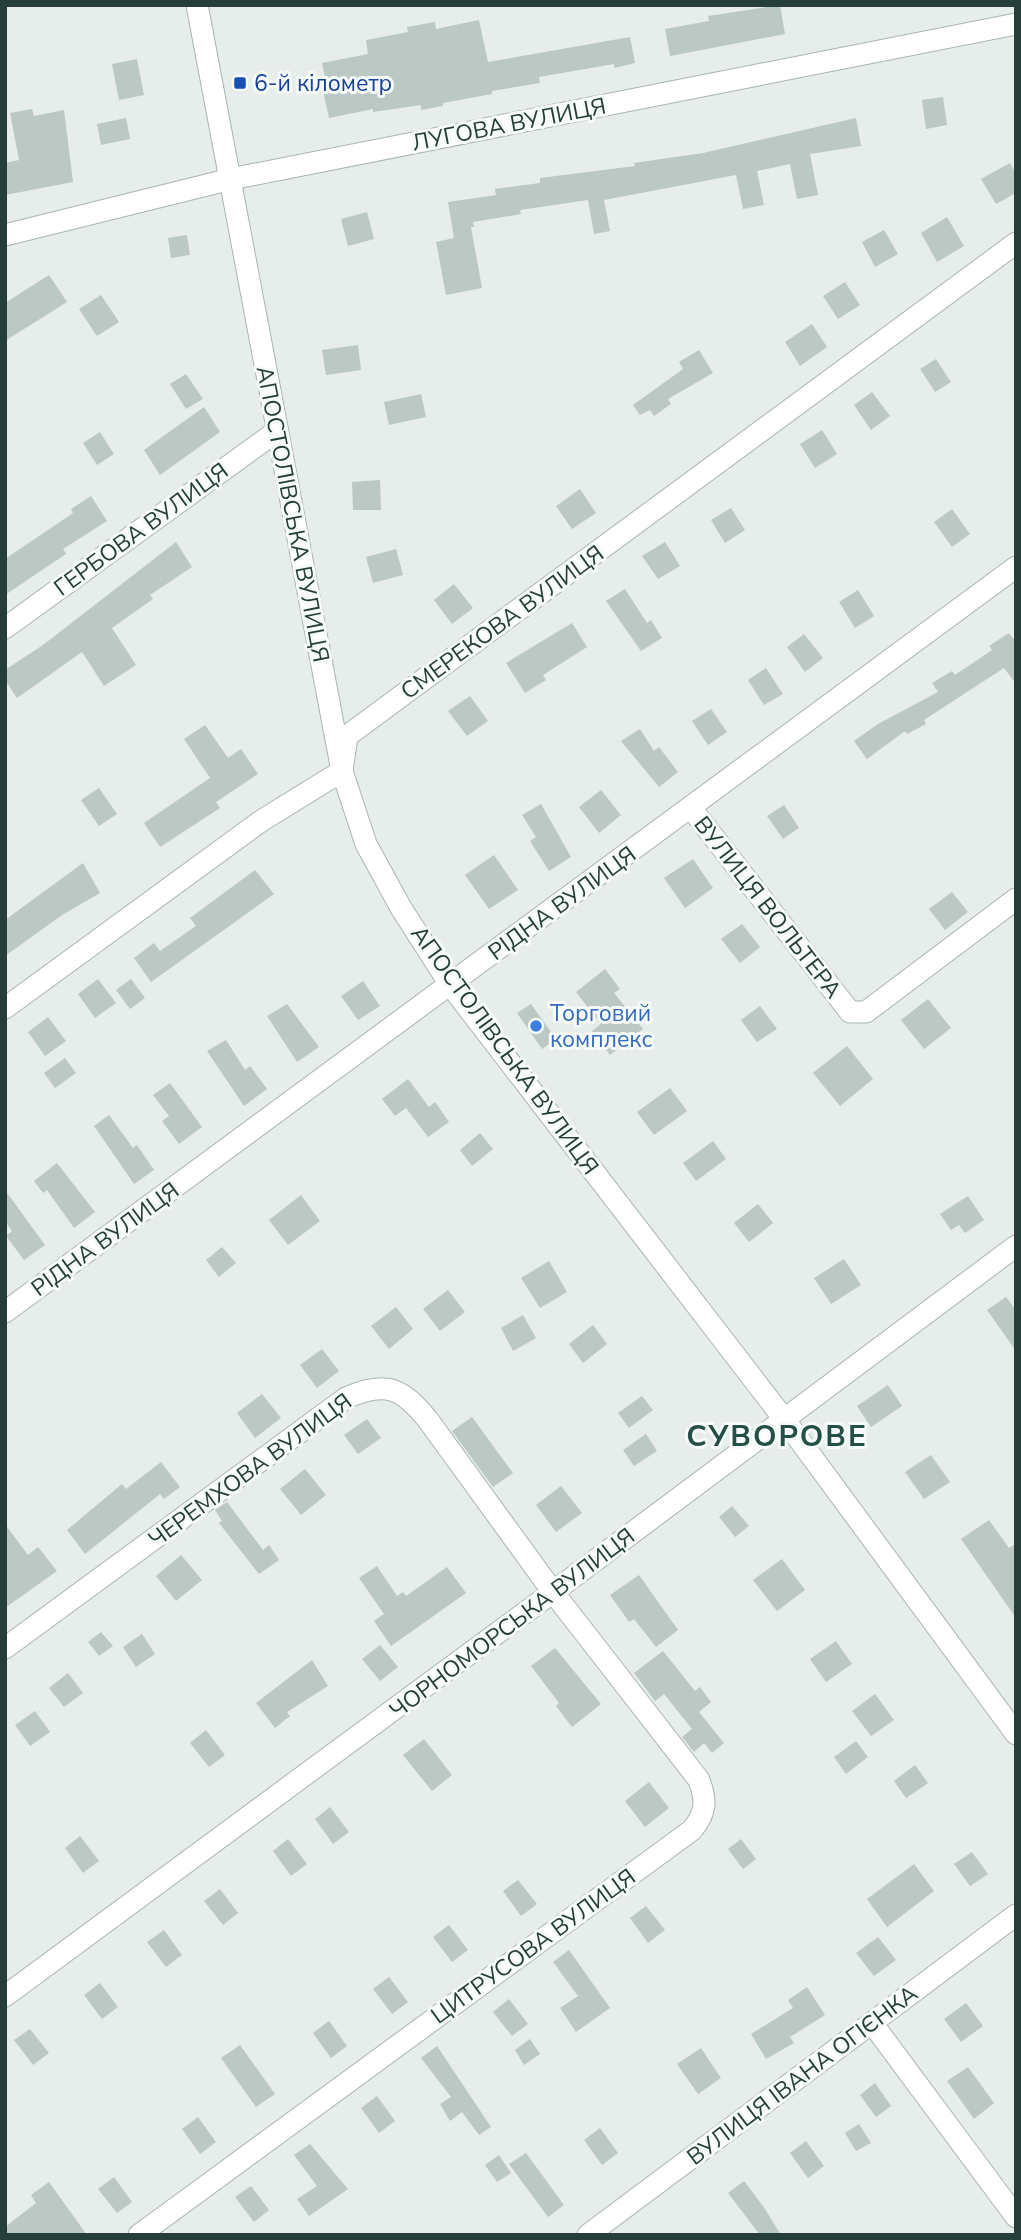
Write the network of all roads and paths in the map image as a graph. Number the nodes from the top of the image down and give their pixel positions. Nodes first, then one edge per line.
1 (197, 5) edge
2 (1016, 24) edge
3 (232, 179) junction
4 (27, 231) junction
5 (5, 235) edge
6 (1016, 243) edge
7 (5, 247) edge
8 (277, 431) junction
9 (1016, 567) edge
10 (5, 628) edge
11 (342, 771) junction
12 (691, 808) junction
13 (1016, 899) edge
14 (450, 985) junction
15 (5, 1008) edge
16 (1014, 1251) edge
17 (5, 1312) edge
18 (784, 1419) junction
19 (554, 1592) junction
20 (5, 1648) edge
21 (1016, 1734) edge
22 (1016, 1915) edge
23 (5, 1996) edge
24 (872, 2023) junction
25 (1016, 2217) edge
26 (139, 2235) edge
27 (588, 2235) edge

1 - 3 street, АПОСТОЛІВСЬКА ВУЛИЦЯ
2 - 3 street, ЛУГОВА ВУЛИЦЯ
3 - 4 street, ЛУГОВА ВУЛИЦЯ
3 - 8 street, АПОСТОЛІВСЬКА ВУЛИЦЯ
4 - 5 street, ЛУГОВА ВУЛИЦЯ
4 - 7 street
6 - 11 street, СМЕРЕКОВА ВУЛИЦЯ
8 - 10 street, ГЕРБОВА ВУЛИЦЯ
8 - 11 street, АПОСТОЛІВСЬКА ВУЛИЦЯ
9 - 12 street, РІДНА ВУЛИЦЯ
11 - 14 street, АПОСТОЛІВСЬКА ВУЛИЦЯ
11 - 15 street
12 - 13 street, ВУЛИЦЯ ВОЛЬТЕРА
12 - 14 street, РІДНА ВУЛИЦЯ
14 - 17 street, РІДНА ВУЛИЦЯ
14 - 18 street, АПОСТОЛІВСЬКА ВУЛИЦЯ
16 - 18 street, ЧОРНОМОРСЬКА ВУЛИЦЯ
18 - 19 street, ЧОРНОМОРСЬКА ВУЛИЦЯ
18 - 21 street, АПОСТОЛІВСЬКА ВУЛИЦЯ
19 - 20 street, ЧЕРЕМХОВА ВУЛИЦЯ
19 - 23 street, ЧОРНОМОРСЬКА ВУЛИЦЯ
19 - 26 street, ЦИТРУСОВА ВУЛИЦЯ
22 - 24 street, ВУЛИЦЯ ІВАНА ОГІЄНКА
24 - 25 street
24 - 27 street, ВУЛИЦЯ ІВАНА ОГІЄНКА

